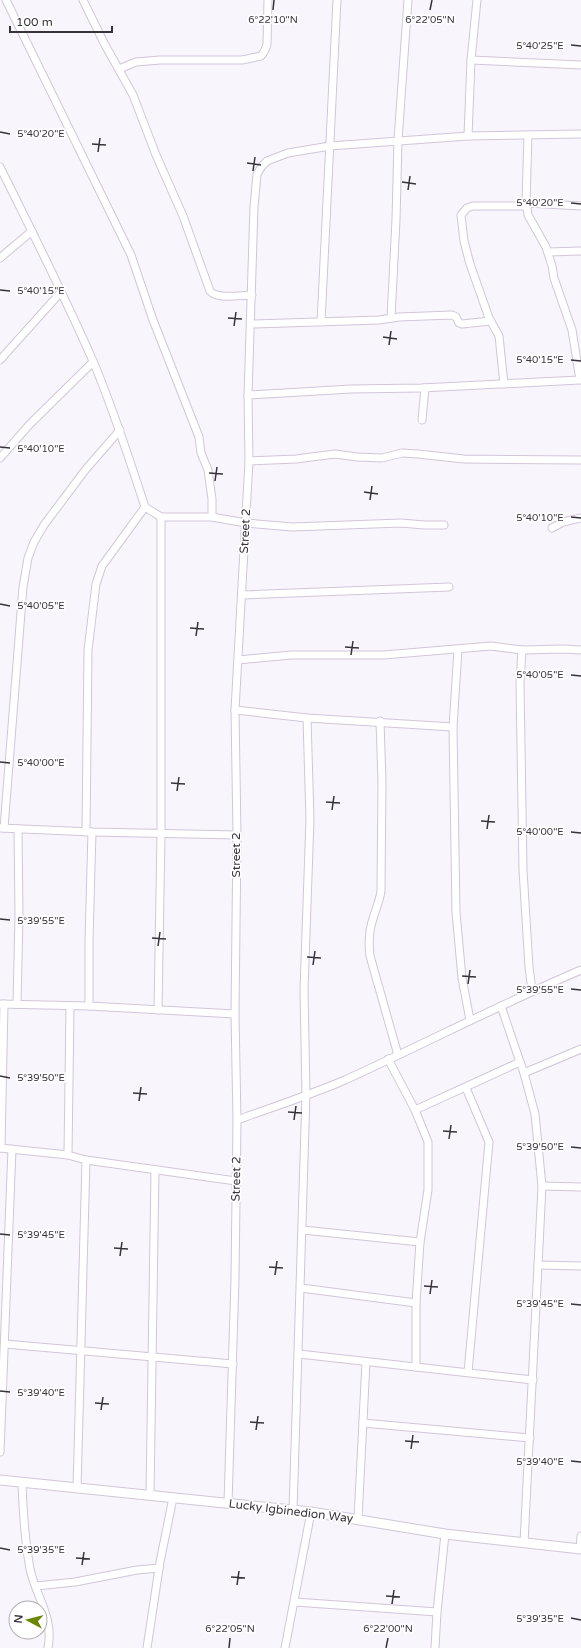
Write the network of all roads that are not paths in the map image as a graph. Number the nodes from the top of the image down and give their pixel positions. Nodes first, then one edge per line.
1 (6, 0) edge
2 (83, 0) edge
3 (268, 0) edge
4 (337, 0) edge
5 (408, 0) edge
6 (477, 0) edge
7 (471, 60) junction
8 (581, 65) edge
9 (118, 69) junction
10 (581, 134) edge
11 (528, 135) junction
12 (468, 136) junction
13 (398, 140) junction
14 (330, 146) junction
15 (0, 167) edge
16 (527, 205) junction
17 (581, 206) edge
18 (32, 231) junction
19 (581, 251) edge
20 (548, 252) junction
21 (0, 258) edge
22 (61, 292) junction
23 (252, 295) junction
24 (391, 318) junction
25 (490, 321) junction
26 (321, 322) junction
27 (251, 324) junction
28 (0, 360) edge
29 (93, 362) junction
30 (581, 380) edge
31 (504, 384) junction
32 (426, 388) junction
33 (248, 395) junction
34 (422, 420) dead end
35 (120, 430) junction
36 (0, 458) edge
37 (581, 460) edge
38 (249, 461) junction
39 (145, 507) junction
40 (161, 517) junction
41 (212, 517) junction
42 (581, 518) edge
43 (246, 523) junction
44 (444, 526) dead end
45 (552, 528) dead end
46 (449, 587) dead end
47 (242, 595) junction
48 (458, 650) junction
49 (522, 650) junction
50 (581, 650) edge
51 (238, 660) junction
52 (234, 710) junction
53 (307, 718) junction
54 (380, 721) junction
55 (453, 727) junction
56 (2, 828) edge
57 (18, 829) junction
58 (89, 832) junction
59 (162, 834) junction
60 (237, 835) junction
61 (581, 970) edge
62 (532, 991) junction
63 (2, 1004) edge
64 (17, 1004) junction
65 (70, 1006) junction
66 (89, 1006) junction
67 (500, 1006) junction
68 (158, 1010) junction
69 (235, 1014) junction
70 (470, 1020) junction
71 (581, 1050) edge
72 (398, 1054) junction
73 (388, 1059) junction
74 (520, 1062) junction
75 (524, 1073) junction
76 (466, 1088) junction
77 (306, 1095) junction
78 (415, 1110) junction
79 (237, 1120) junction
80 (1, 1148) edge
81 (12, 1149) junction
82 (68, 1155) junction
83 (86, 1160) junction
84 (156, 1170) junction
85 (236, 1181) junction
86 (542, 1186) junction
87 (581, 1187) edge
88 (303, 1230) junction
89 (420, 1242) junction
90 (538, 1265) junction
91 (581, 1266) edge
92 (301, 1288) junction
93 (416, 1303) junction
94 (5, 1344) junction
95 (81, 1350) junction
96 (299, 1354) junction
97 (153, 1357) junction
98 (366, 1362) junction
99 (233, 1364) junction
100 (416, 1367) junction
101 (468, 1372) junction
102 (533, 1380) junction
103 (363, 1423) junction
104 (530, 1438) junction
105 (0, 1452) edge
106 (0, 1480) edge
107 (22, 1484) junction
108 (77, 1489) junction
109 (150, 1496) junction
110 (172, 1498) junction
111 (228, 1503) junction
112 (294, 1511) junction
113 (311, 1512) junction
114 (358, 1519) junction
115 (445, 1534) junction
116 (581, 1536) edge
117 (524, 1542) junction
118 (580, 1549) edge
119 (159, 1568) junction
120 (36, 1586) junction
121 (295, 1602) junction
122 (437, 1612) junction
123 (48, 1648) edge
124 (147, 1648) edge
125 (285, 1648) edge
126 (436, 1648) edge

1 - 41 street
2 - 9 street
3 - 9 street
4 - 14 street
5 - 13 street
6 - 7 street
7 - 8 street
7 - 12 street
9 - 23 street
10 - 11 street, Street 2
11 - 12 street, Street 2
11 - 16 street
12 - 13 street, Street 2
13 - 14 street, Street 2
13 - 24 street
14 - 23 street, Street 2
14 - 26 street
15 - 18 street
16 - 17 street
16 - 20 street
16 - 25 street
18 - 21 street
18 - 22 street
19 - 20 street
20 - 30 street
22 - 28 street
22 - 29 street
23 - 27 street, Street 2
24 - 25 street
24 - 26 street
25 - 31 street
26 - 27 street
27 - 33 street, Street 2
29 - 35 street
29 - 36 street
30 - 31 street
31 - 32 street
32 - 33 street
32 - 34 street
33 - 38 street, Street 2
35 - 39 street
35 - 56 street
37 - 38 street
38 - 43 street, Street 2
39 - 40 street
39 - 58 street
40 - 41 street
40 - 59 street
41 - 43 street
42 - 45 street
43 - 44 street
43 - 47 street, Street 2
46 - 47 street
47 - 51 street, Street 2
48 - 49 street
48 - 51 street
48 - 55 street
49 - 50 street
49 - 62 street
51 - 52 street, Street 2
52 - 53 street
52 - 60 street, Street 2
53 - 54 street
53 - 77 street
54 - 55 street
54 - 72 street
55 - 70 street
56 - 57 street
57 - 58 street
57 - 64 street
58 - 59 street
58 - 66 street
59 - 60 street
59 - 68 street
60 - 69 street, Street 2
61 - 62 street
62 - 67 street
63 - 64 street
63 - 80 street
64 - 65 street
65 - 66 street
65 - 82 street
66 - 68 street
67 - 70 street
67 - 74 street
68 - 69 street
69 - 79 street, Street 2
70 - 72 street
71 - 75 street
72 - 73 street
73 - 77 street
73 - 78 street
74 - 75 street
74 - 76 street
75 - 86 street
76 - 78 street
76 - 101 street
77 - 79 street
77 - 88 street
78 - 89 street
79 - 85 street, Street 2
80 - 81 street
81 - 82 street
81 - 94 street
82 - 83 street
83 - 84 street
83 - 95 street
84 - 85 street
84 - 97 street
85 - 99 street, Street 2
86 - 87 street
86 - 90 street
88 - 89 street
88 - 92 street
89 - 93 street
90 - 91 street
90 - 102 street
92 - 93 street
92 - 96 street
93 - 100 street
94 - 95 street
94 - 105 street
95 - 97 street
95 - 108 street
96 - 98 street
96 - 112 street
97 - 99 street
97 - 109 street
98 - 100 street
98 - 103 street
99 - 111 street, Street 2
100 - 101 street
101 - 102 street
102 - 104 street
103 - 104 street
103 - 114 street
104 - 117 street
106 - 107 street, Lucky Igbinedion Way
107 - 108 street, Lucky Igbinedion Way
107 - 120 street
108 - 109 street, Lucky Igbinedion Way
109 - 110 street, Lucky Igbinedion Way
110 - 111 street, Lucky Igbinedion Way
110 - 119 street
111 - 112 street, Lucky Igbinedion Way
112 - 113 street, Lucky Igbinedion Way
113 - 114 street, Lucky Igbinedion Way
113 - 121 street
114 - 115 street, Lucky Igbinedion Way
115 - 117 street, Lucky Igbinedion Way
115 - 122 street
116 - 118 street
117 - 118 street, Lucky Igbinedion Way
119 - 120 street
119 - 124 street
120 - 123 street
121 - 122 street
121 - 125 street
122 - 126 street

